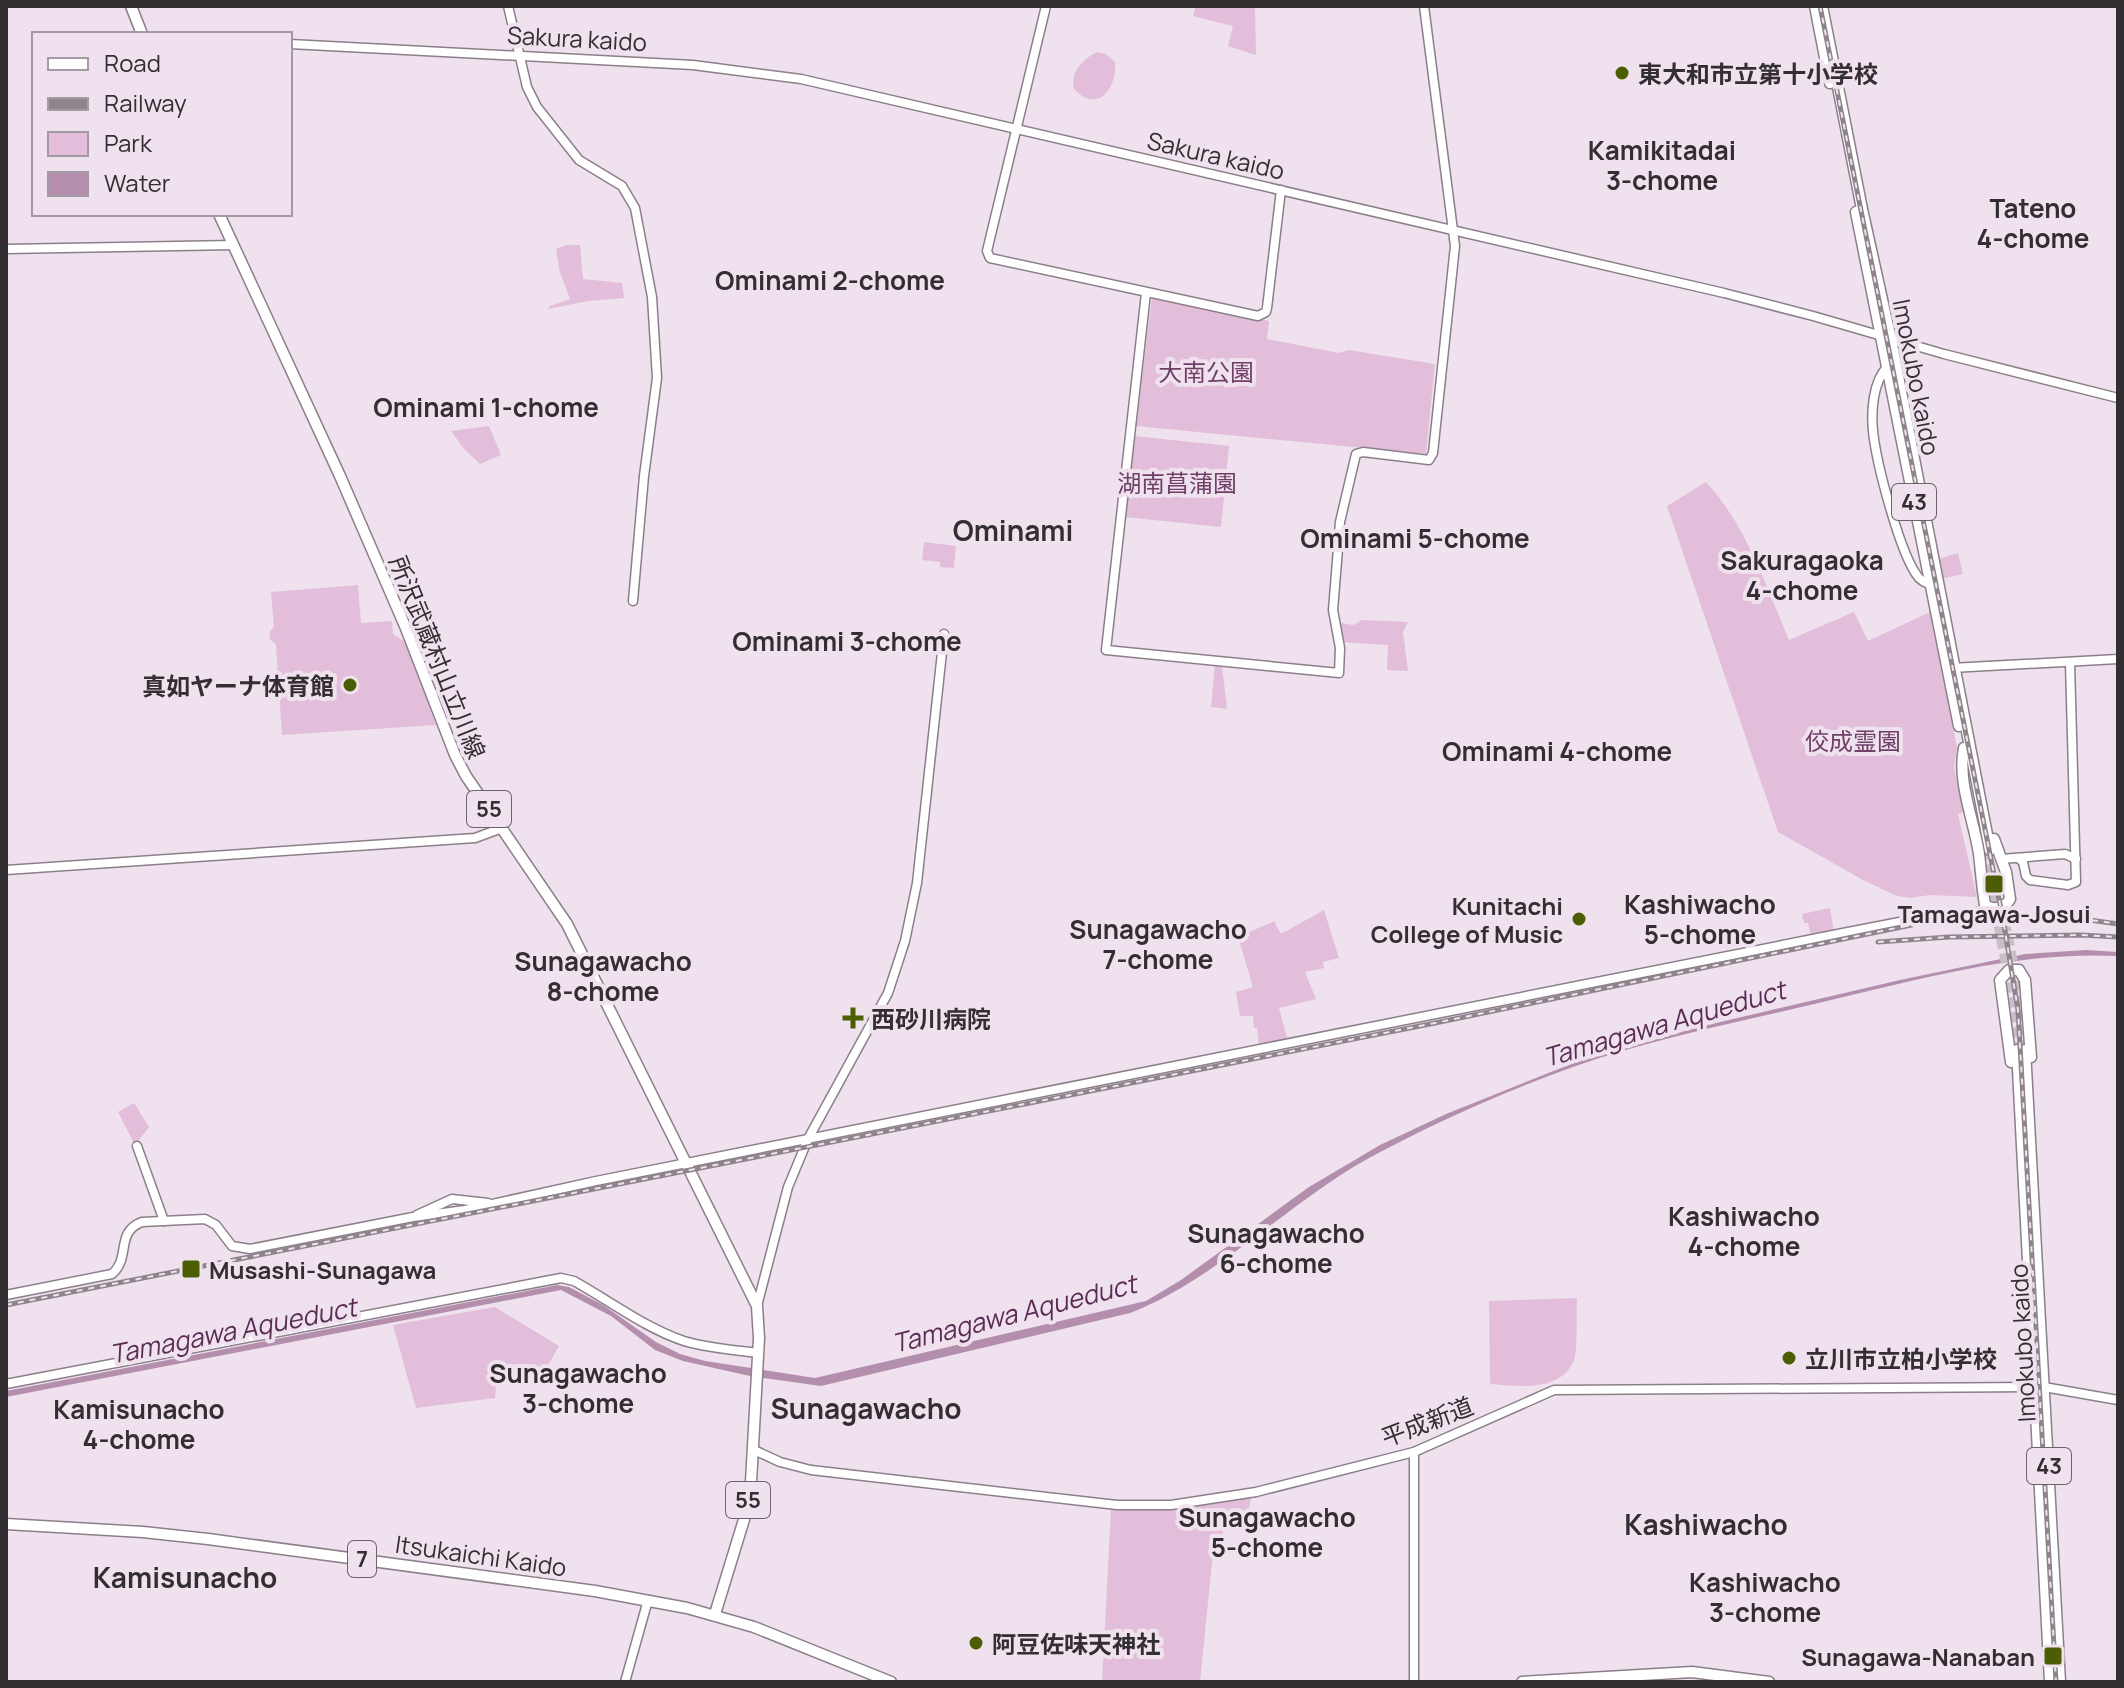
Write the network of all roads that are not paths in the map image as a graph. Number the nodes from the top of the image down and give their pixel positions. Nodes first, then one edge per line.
1 (131, 6) edge
2 (508, 6) edge
3 (1046, 6) edge
4 (1424, 6) edge
5 (1815, 6) edge
6 (1822, 6) edge
7 (141, 32) edge
8 (292, 44) edge
9 (520, 55) junction
10 (1017, 130) junction
11 (1281, 190) junction
12 (220, 216) edge
13 (1455, 230) junction
14 (234, 245) junction
15 (6, 249) edge
16 (1146, 293) junction
17 (1880, 335) junction
18 (1891, 340) junction
19 (1887, 367) junction
20 (2118, 398) edge
21 (1929, 584) junction
22 (633, 601) dead end
23 (944, 634) dead end
24 (2118, 659) edge
25 (2070, 663) junction
26 (1950, 669) junction
27 (1966, 742) junction
28 (502, 828) junction
29 (2075, 847) junction
30 (1987, 850) tunnel mouth
31 (2066, 854) junction
32 (2001, 859) junction
33 (2076, 859) junction
34 (2027, 862) junction
35 (6, 870) edge
36 (1985, 905) junction
37 (2021, 1050) tunnel mouth
38 (808, 1139) junction
39 (137, 1146) dead end
40 (686, 1163) junction
41 (2028, 1172) junction
42 (164, 1221) junction
43 (6, 1295) edge
44 (757, 1306) junction
45 (758, 1357) junction
46 (6, 1384) edge
47 (2039, 1387) junction
48 (2118, 1400) edge
49 (754, 1450) junction
50 (1414, 1452) junction
51 (6, 1524) edge
52 (648, 1600) junction
53 (715, 1614) junction
54 (625, 1682) edge
55 (891, 1682) edge
56 (1414, 1682) edge
57 (1522, 1682) edge
58 (1769, 1682) edge
59 (2050, 1682) edge
60 (2060, 1682) edge

1 - 7 main road
2 - 9 street
3 - 10 street
4 - 13 street
5 - 17 main road, Imokubo kaido / 43
6 - 18 main road, Imokubo kaido / 43
8 - 9 street, Sakura kaido
9 - 10 street, Sakura kaido
9 - 22 street
10 - 11 street, Sakura kaido
10 - 16 street
11 - 13 street, Sakura kaido
11 - 16 street
12 - 14 main road, 所沢武蔵村山立川線 / 55
13 - 16 street
13 - 17 street, Sakura kaido
14 - 15 street
14 - 28 main road, 所沢武蔵村山立川線 / 55
17 - 18 street, Sakura kaido
17 - 19 main road, Imokubo kaido / 43
18 - 20 street, Sakura kaido
18 - 26 main road, Imokubo kaido / 43
19 - 21 main road, Imokubo kaido / 43
19 - 21 street
21 - 26 main road, Imokubo kaido / 43
23 - 38 street
24 - 25 street
25 - 26 street
25 - 29 street
26 - 27 main road, Imokubo kaido / 43
27 - 30 main road, Imokubo kaido / 43
27 - 32 main road
27 - 36 main road
28 - 35 street
28 - 40 main road, 所沢武蔵村山立川線 / 55
29 - 31 street
29 - 33 street
31 - 33 street
31 - 34 street
32 - 34 street
32 - 36 main road
33 - 34 street
36 - 38 street
37 - 41 main road, Imokubo kaido / 43
38 - 40 street
38 - 44 street
39 - 42 street
40 - 42 street
40 - 44 main road, 所沢武蔵村山立川線 / 55
41 - 41 main road
41 - 47 main road, Imokubo kaido / 43
42 - 43 street
44 - 45 main road, 所沢武蔵村山立川線 / 55
45 - 46 street
45 - 49 main road, 55
47 - 48 street, 平成新道
47 - 50 street, 平成新道
47 - 59 main road, Imokubo kaido / 43
47 - 60 main road, Imokubo kaido / 43
49 - 50 street, 平成新道
49 - 53 main road, 55
50 - 56 street
51 - 52 main road, Itsukaichi Kaido / 7
52 - 53 main road, Itsukaichi Kaido / 7
52 - 54 street
53 - 55 main road, Itsukaichi Kaido / 7
57 - 58 main road

